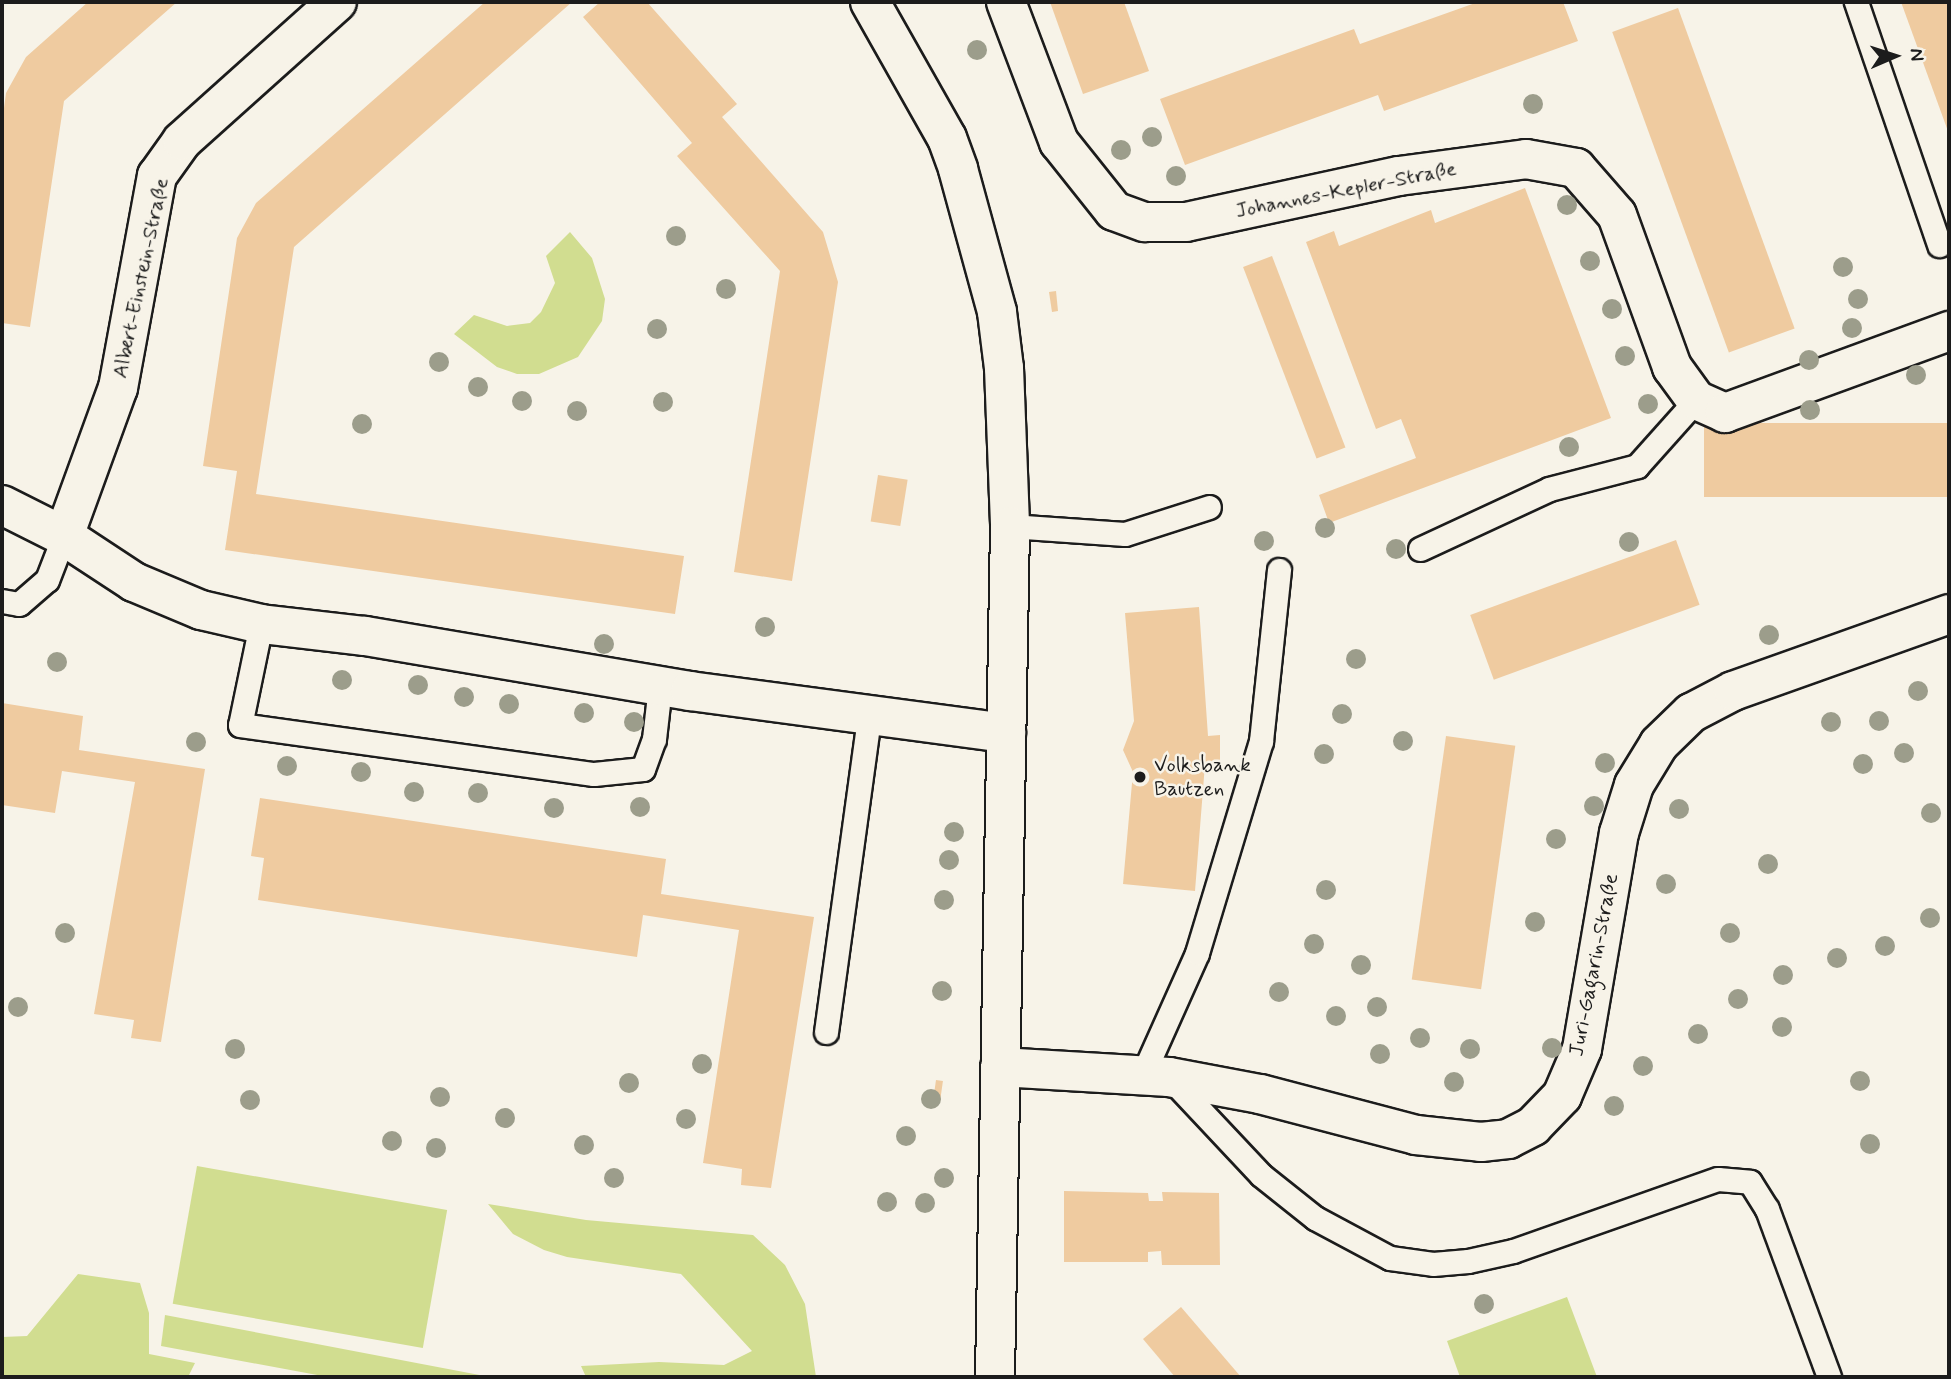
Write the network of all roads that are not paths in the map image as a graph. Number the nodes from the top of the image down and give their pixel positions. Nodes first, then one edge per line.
1 (337, 2) edge
2 (870, 2) edge
3 (1006, 2) edge
4 (1856, 2) edge
5 (1939, 245) dead end
6 (1949, 331) edge
7 (1696, 400) junction
8 (2, 505) edge
9 (1209, 508) dead end
10 (1010, 526) junction
11 (64, 536) junction
12 (1420, 550) dead end
13 (1279, 570) dead end
14 (2, 601) edge
15 (1949, 614) edge
16 (261, 624) junction
17 (660, 686) junction
18 (869, 717) junction
19 (1006, 733) junction
20 (826, 1032) dead end
21 (1000, 1067) junction
22 (1156, 1076) junction
23 (995, 1377) edge
24 (1829, 1377) edge

1 - 11 street, Albert-Einstein-Straße
2 - 10 street
3 - 7 street, Johannes-Kepler-Straße
4 - 5 lane
6 - 7 street
7 - 12 lane
8 - 11 street
9 - 10 lane
10 - 19 street
11 - 14 lane
11 - 16 street
13 - 22 lane
15 - 22 street, Juri-Gagarin-Straße
16 - 17 street
16 - 17 lane
17 - 18 street
18 - 19 street
18 - 20 lane
19 - 21 street
21 - 22 street, Juri-Gagarin-Straße
21 - 23 street
22 - 24 lane

